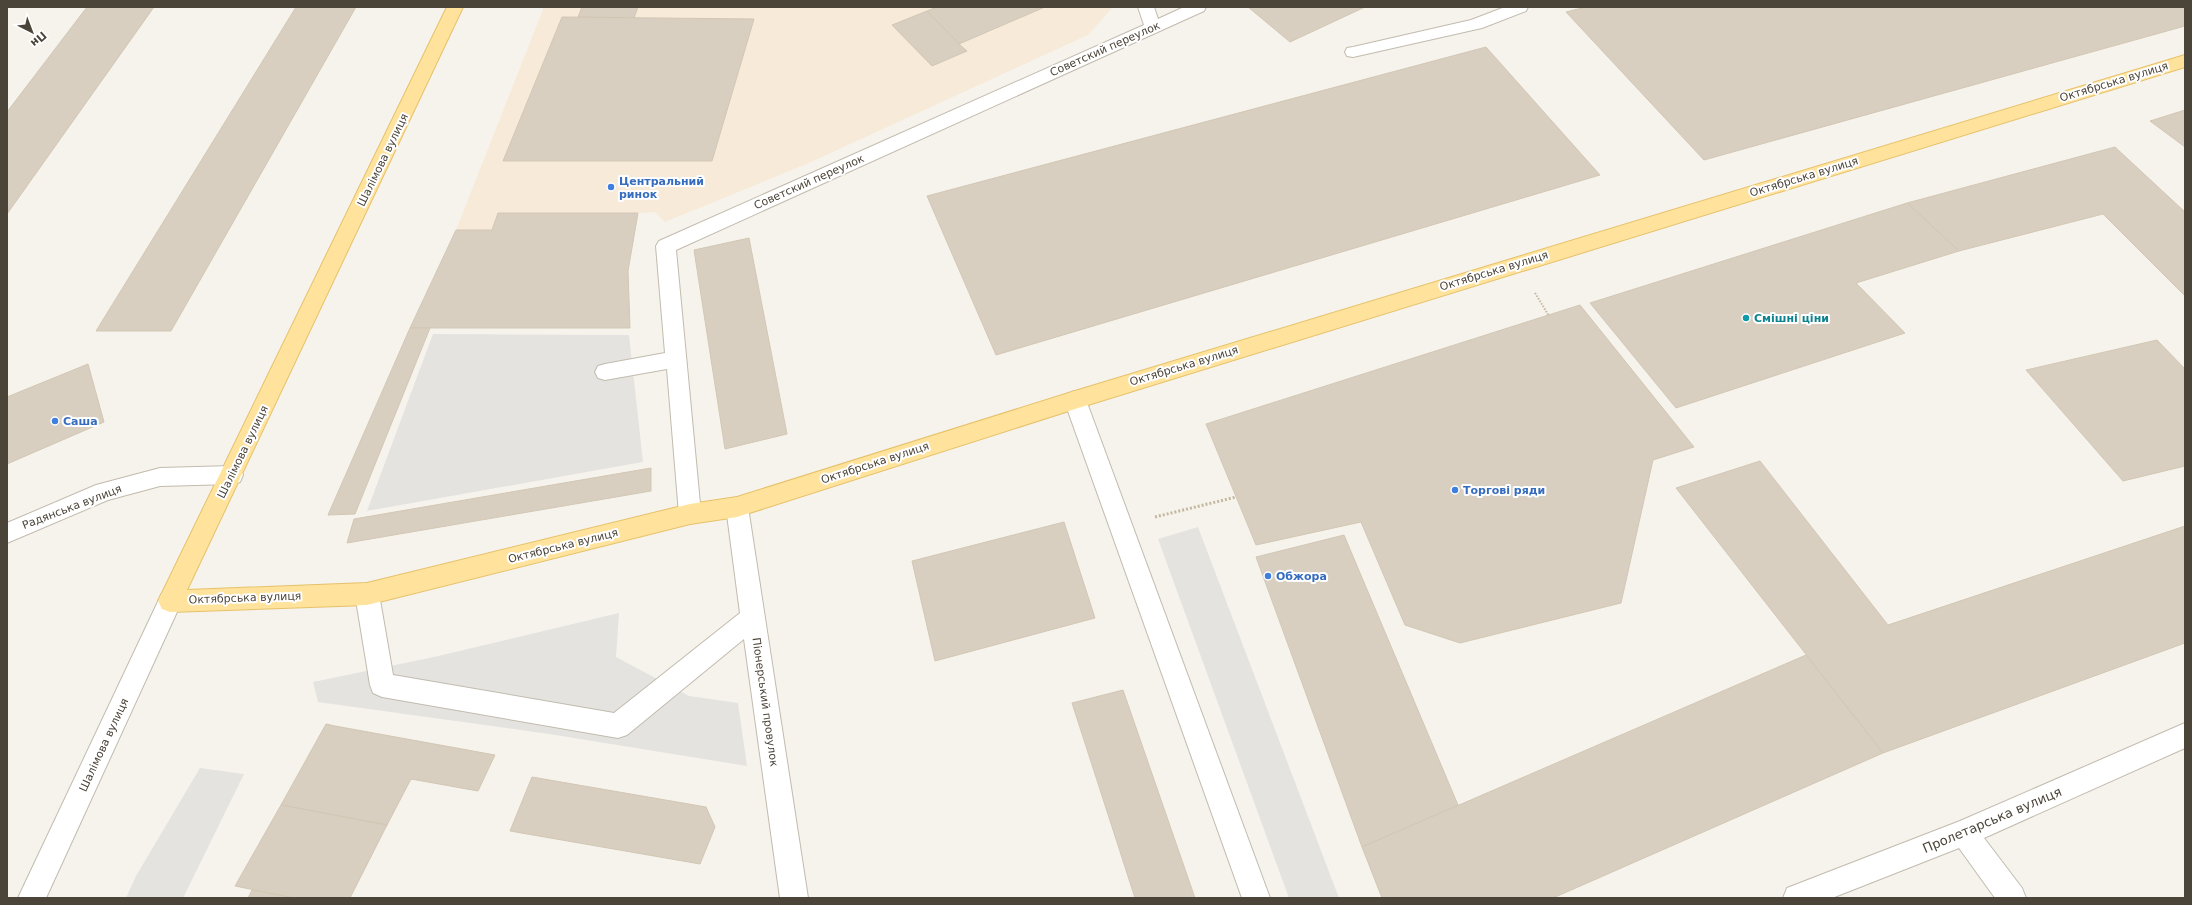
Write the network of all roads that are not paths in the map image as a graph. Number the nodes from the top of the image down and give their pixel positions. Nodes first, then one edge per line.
1 (455, 7) edge
2 (1146, 7) edge
3 (1198, 7) edge
4 (1520, 7) edge
5 (1153, 27) junction
6 (1353, 52) dead end
7 (2185, 61) edge
8 (677, 359) junction
9 (605, 372) dead end
10 (1075, 400) junction
11 (232, 475) junction
12 (737, 507) junction
13 (690, 514) junction
14 (7, 533) edge
15 (367, 594) junction
16 (170, 601) junction
17 (753, 617) junction
18 (2185, 735) edge
19 (1964, 834) junction
20 (32, 898) edge
21 (794, 898) edge
22 (1256, 898) edge
23 (1797, 898) edge
24 (2012, 898) edge

1 - 11 main road, Шалімова вулиця
2 - 5 street
3 - 5 street, Советский переулок
4 - 6 street
5 - 8 street, Советский переулок
7 - 10 main road, Октябрська вулиця
8 - 9 street
8 - 13 street, Советский переулок
10 - 12 main road, Октябрська вулиця
10 - 22 street
11 - 14 street, Радянська вулиця
11 - 16 main road, Шалімова вулиця
12 - 13 main road, Октябрська вулиця
12 - 17 street, Піонерський провулок
13 - 15 main road, Октябрська вулиця
15 - 16 main road, Октябрська вулиця
15 - 17 street
16 - 20 street, Шалімова вулиця
17 - 21 street, Піонерський провулок
18 - 19 street, Пролетарська вулиця
19 - 23 street, Пролетарська вулиця
19 - 24 street

